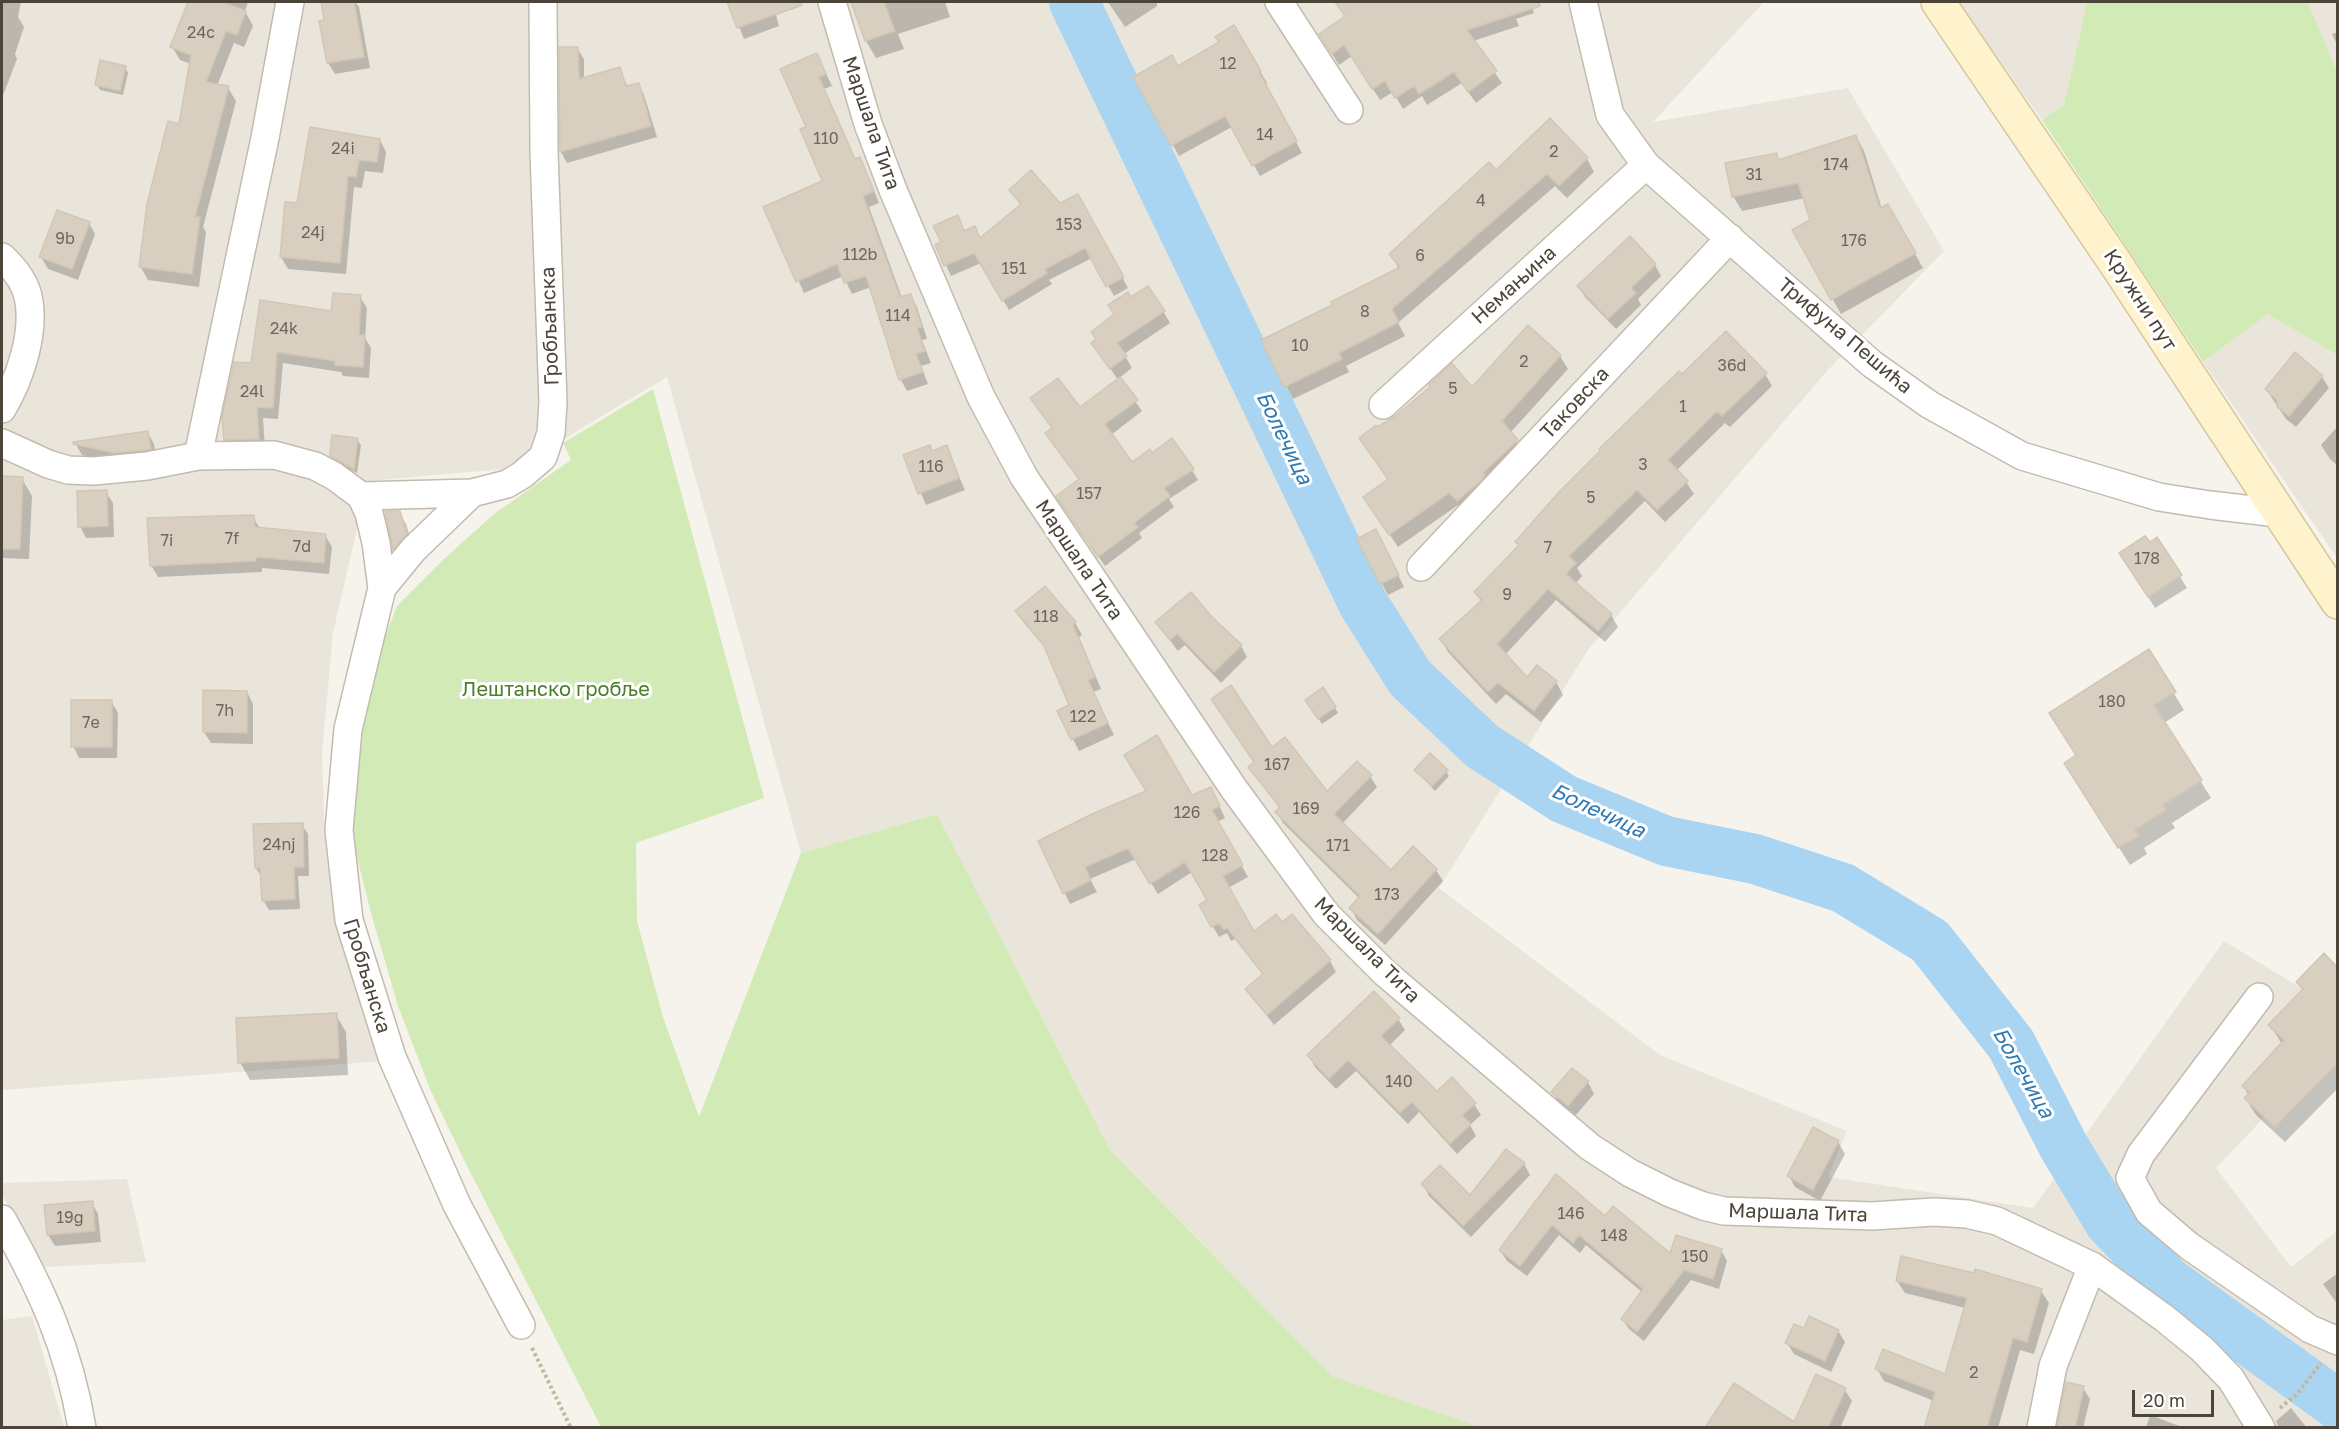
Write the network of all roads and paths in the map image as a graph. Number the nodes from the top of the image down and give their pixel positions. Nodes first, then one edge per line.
1 (290, 2) edge
2 (543, 2) edge
3 (832, 2) edge
4 (1279, 2) edge
5 (1583, 2) edge
6 (1938, 2) edge
7 (1349, 110) dead end
8 (1646, 165) junction
9 (1730, 238) junction
10 (2, 256) edge
11 (1383, 405) dead end
12 (2, 409) edge
13 (2, 443) edge
14 (198, 456) junction
15 (472, 493) junction
16 (361, 496) junction
17 (2278, 513) junction
18 (1421, 567) dead end
19 (382, 588) junction
20 (2337, 602) edge
21 (2259, 997) dead end
22 (2, 1219) edge
23 (2092, 1266) junction
24 (521, 1325) joint
25 (2331, 1349) edge
26 (2297, 1394) dead end
27 (82, 1428) edge
28 (571, 1428) edge
29 (2041, 1428) edge
30 (2261, 1428) edge

1 - 14 street
2 - 15 street, Гробљанска
3 - 23 street, Маршала Тита
4 - 7 street
5 - 8 street, Трифуна Пешића
6 - 17 main road, Кружни пут
8 - 9 street, Трифуна Пешића
8 - 11 street, Немањина
9 - 17 street, Трифуна Пешића
9 - 18 street, Таковска
10 - 12 street
13 - 14 street
14 - 16 street
15 - 16 street, Гробљанска
15 - 19 street
16 - 19 street, Гробљанска
17 - 20 main road, Кружни пут
19 - 24 street, Гробљанска
21 - 25 street
22 - 27 street
23 - 29 street
23 - 30 street, Маршала Тита
24 - 28 path
25 - 26 path

